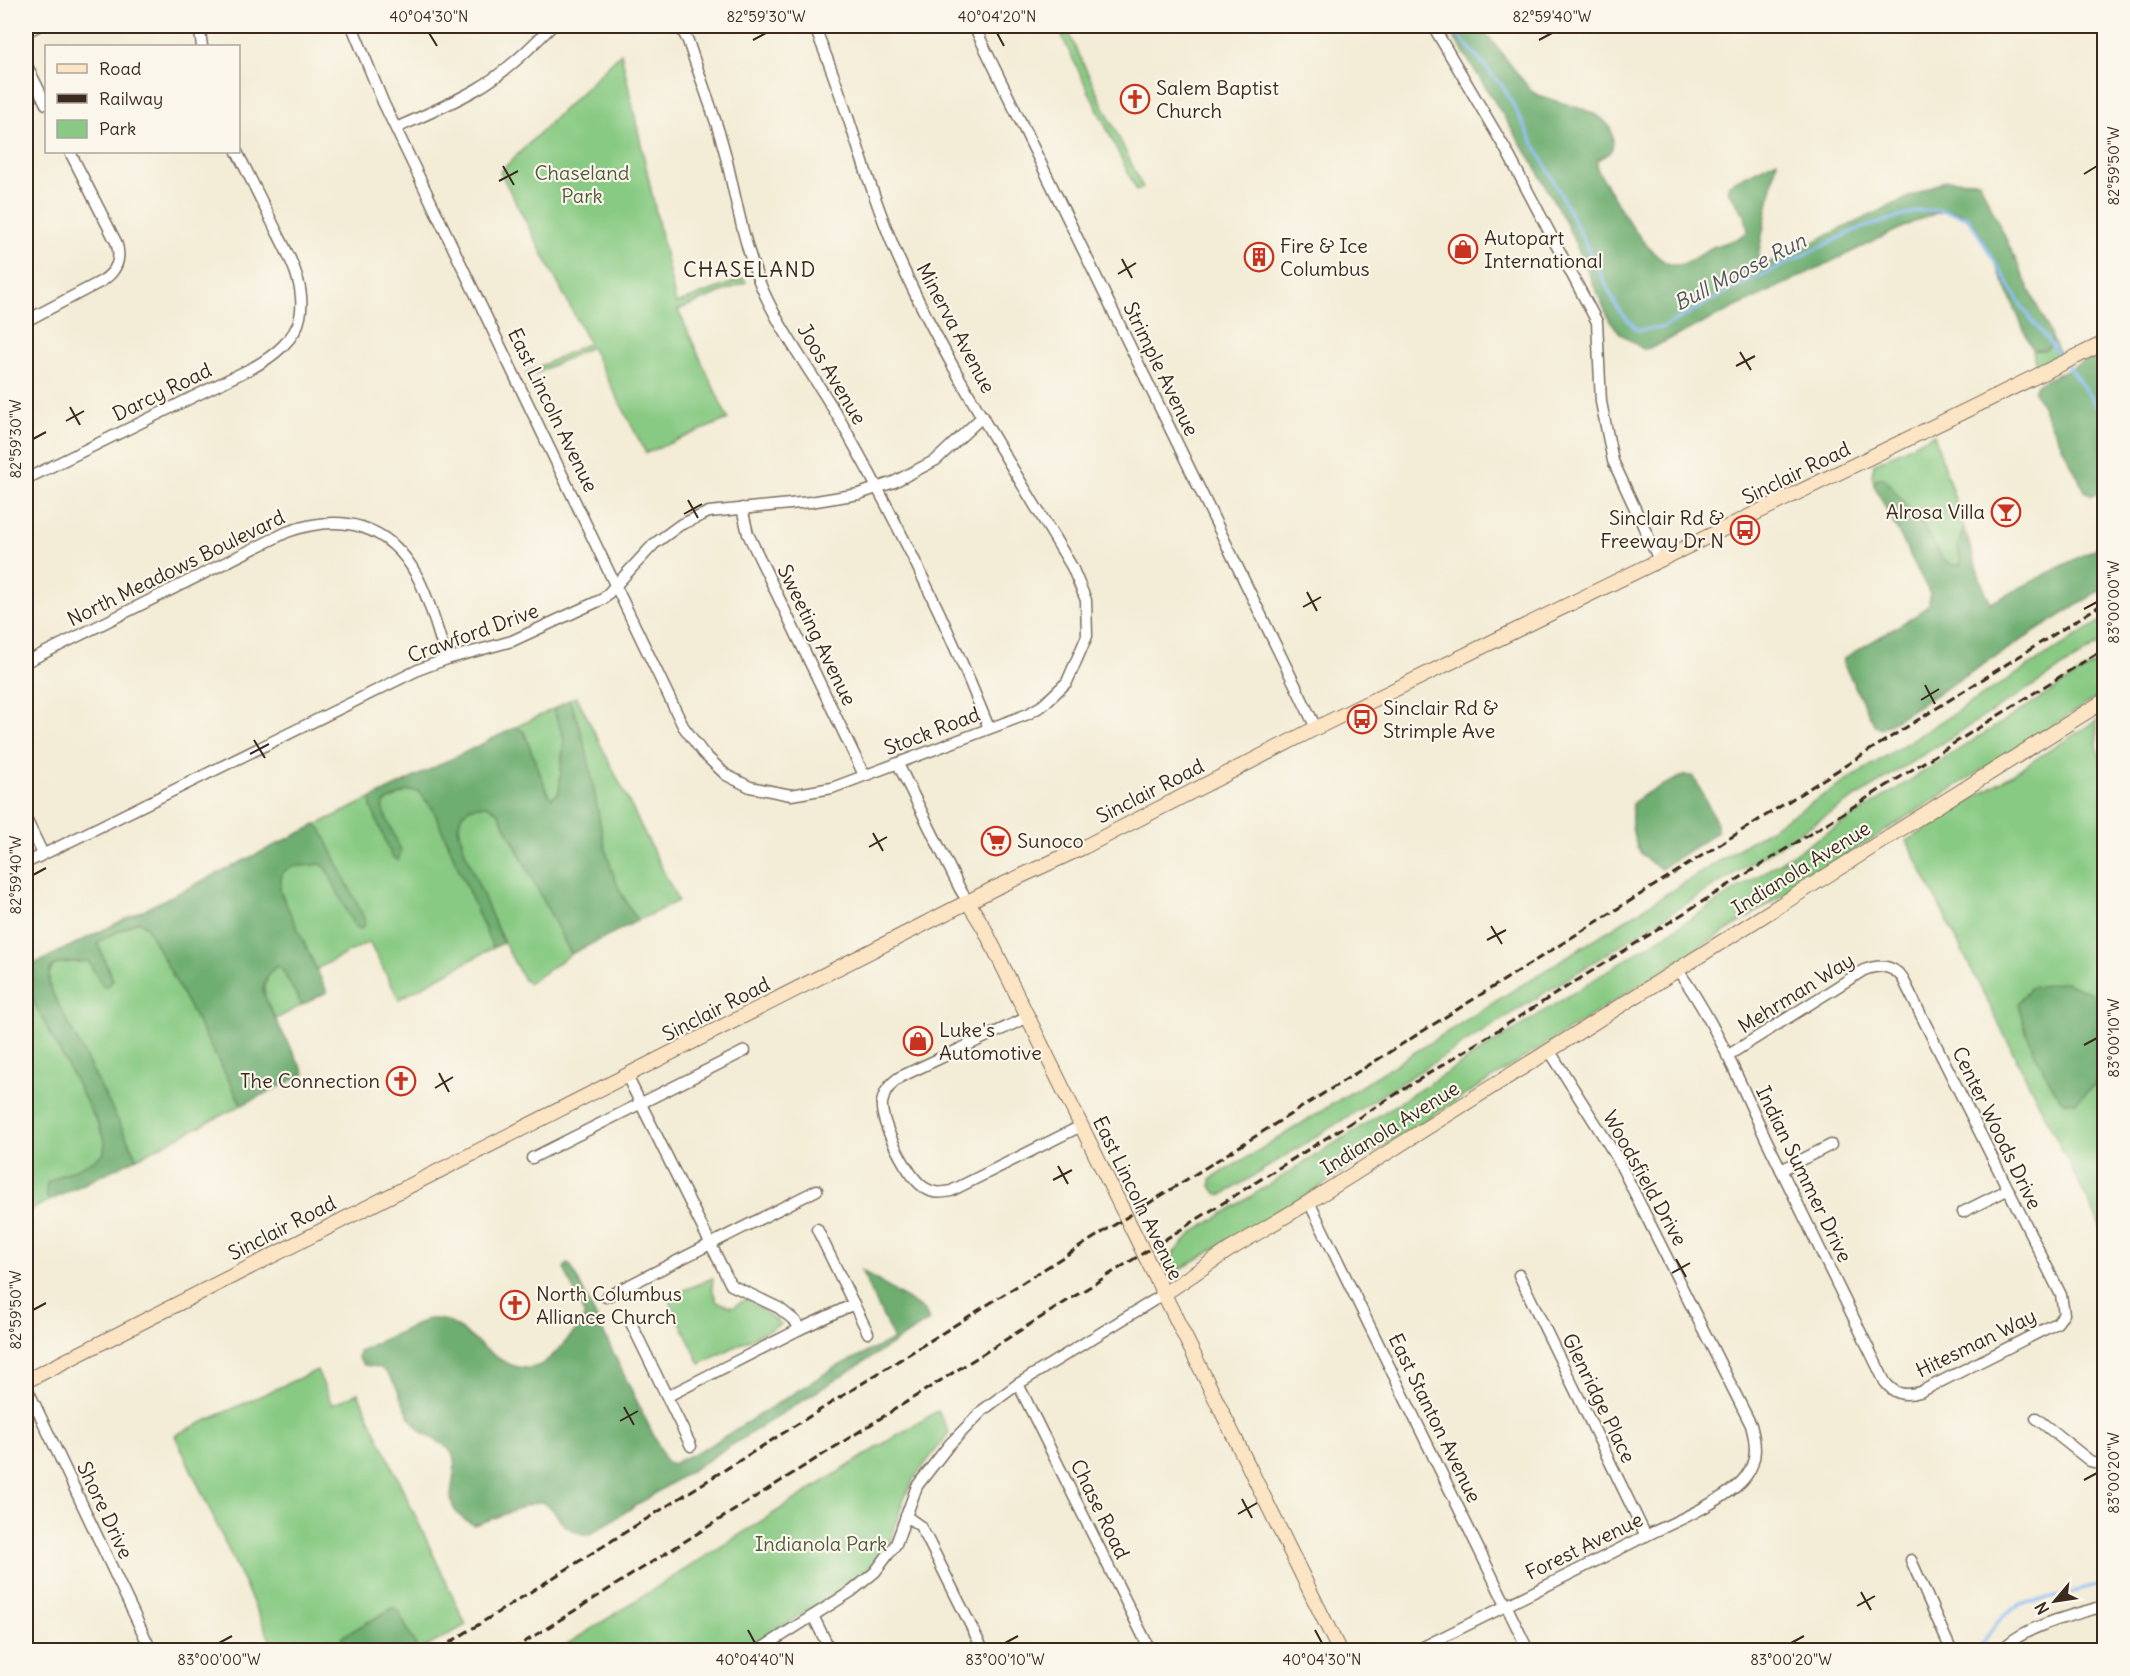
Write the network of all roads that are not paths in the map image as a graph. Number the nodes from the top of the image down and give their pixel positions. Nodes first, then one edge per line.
1 (38, 26) edge
2 (178, 26) edge
3 (197, 26) edge
4 (352, 26) edge
5 (552, 26) edge
6 (680, 26) edge
7 (814, 26) edge
8 (974, 26) edge
9 (1433, 26) edge
10 (26, 32) edge
11 (202, 45) edge
12 (26, 64) edge
13 (45, 102) edge
14 (396, 128) junction
15 (71, 153) edge
16 (238, 153) edge
17 (26, 321) edge
18 (2104, 343) edge
19 (983, 416) junction
20 (26, 478) edge
21 (878, 487) junction
22 (742, 508) junction
23 (1659, 560) junction
24 (616, 586) junction
25 (1087, 636) joint
26 (447, 659) junction
27 (26, 662) edge
28 (2104, 701) edge
29 (988, 728) junction
30 (1317, 728) junction
31 (898, 764) junction
32 (864, 775) junction
33 (750, 787) joint
34 (26, 819) edge
35 (43, 854) junction
36 (26, 862) edge
37 (968, 902) junction
38 (1886, 966) joint
39 (1677, 969) junction
40 (1028, 1017) junction
41 (1549, 1050) junction
42 (745, 1051) dead end
43 (1727, 1056) junction
44 (627, 1076) junction
45 (641, 1103) junction
46 (1081, 1126) junction
47 (1831, 1145) dead end
48 (532, 1158) dead end
49 (1781, 1170) junction
50 (817, 1190) dead end
51 (2007, 1190) junction
52 (1309, 1202) junction
53 (1963, 1212) dead end
54 (817, 1229) dead end
55 (711, 1244) junction
56 (1519, 1275) dead end
57 (1164, 1294) junction
58 (606, 1297) dead end
59 (854, 1304) junction
60 (2064, 1314) joint
61 (631, 1323) dead end
62 (800, 1329) junction
63 (868, 1333) dead end
64 (26, 1381) edge
65 (1018, 1384) junction
66 (26, 1386) edge
67 (1899, 1394) joint
68 (668, 1396) junction
69 (2036, 1418) dead end
70 (691, 1446) dead end
71 (1755, 1460) joint
72 (2104, 1465) edge
73 (906, 1515) junction
74 (1646, 1536) junction
75 (1911, 1560) dead end
76 (1506, 1605) junction
77 (2104, 1606) edge
78 (813, 1616) junction
79 (151, 1650) edge
80 (759, 1650) edge
81 (830, 1650) edge
82 (983, 1650) edge
83 (1150, 1650) edge
84 (1339, 1650) edge
85 (1417, 1650) edge
86 (1528, 1650) edge
87 (1951, 1650) edge
88 (2002, 1650) edge

1 - 10 street
2 - 3 street
3 - 11 street
4 - 14 street, East Lincoln Avenue
5 - 14 street
6 - 21 street, Joos Avenue
7 - 19 street, Minerva Avenue
8 - 30 street, Strimple Avenue
9 - 23 street
12 - 13 street
14 - 24 street, East Lincoln Avenue
15 - 17 street
16 - 20 street, Darcy Road
18 - 23 main road, Sinclair Road
19 - 21 street, Crawford Drive
19 - 25 street, Minerva Avenue
21 - 22 street, Crawford Drive
21 - 29 street, Joos Avenue
22 - 24 street, Crawford Drive
22 - 32 street, Sweeting Avenue
23 - 30 main road, Sinclair Road
24 - 26 street, Crawford Drive
24 - 33 street, East Lincoln Avenue
25 - 29 street, Stock Road
26 - 27 street, North Meadows Boulevard
26 - 35 street, Crawford Drive
28 - 39 main road, Indianola Avenue
29 - 31 street, Stock Road
30 - 37 main road, Sinclair Road
31 - 32 street, Stock Road
31 - 37 street, East Lincoln Avenue
32 - 33 street, Stock Road
34 - 35 street
35 - 36 street, Crawford Drive
37 - 40 main road, East Lincoln Avenue
37 - 44 main road, Sinclair Road
38 - 43 street, Mehrman Way
38 - 51 street, Center Woods Drive
39 - 41 main road, Indianola Avenue
39 - 43 street, Indian Summer Drive
40 - 46 main road, East Lincoln Avenue
40 - 46 street
41 - 52 main road, Indianola Avenue
41 - 71 street, Woodsfield Drive
42 - 45 street
43 - 49 street, Indian Summer Drive
44 - 45 street
44 - 64 main road, Sinclair Road
45 - 48 street
45 - 55 street
46 - 57 main road, East Lincoln Avenue
47 - 49 street
49 - 67 street, Indian Summer Drive
50 - 55 street
51 - 53 street
51 - 60 street, Center Woods Drive
52 - 57 main road, Indianola Avenue
52 - 76 street, East Stanton Avenue
54 - 59 street
55 - 58 street
55 - 62 street
56 - 74 street, Glenridge Place
57 - 65 street, Indianola Avenue
57 - 84 main road, East Lincoln Avenue
59 - 62 street
59 - 63 street
60 - 67 street, Hitesman Way
61 - 68 street
62 - 68 street
65 - 73 street, Indianola Avenue
65 - 83 street, Chase Road
66 - 79 street, Shore Drive
68 - 70 street
69 - 72 street
71 - 74 street, Forest Avenue
73 - 78 street, Indianola Avenue
73 - 82 street
74 - 76 street, Forest Avenue
75 - 87 street
76 - 85 street, Forest Avenue
76 - 86 street, East Stanton Avenue
77 - 88 street
78 - 80 street, Indianola Avenue
78 - 81 street

